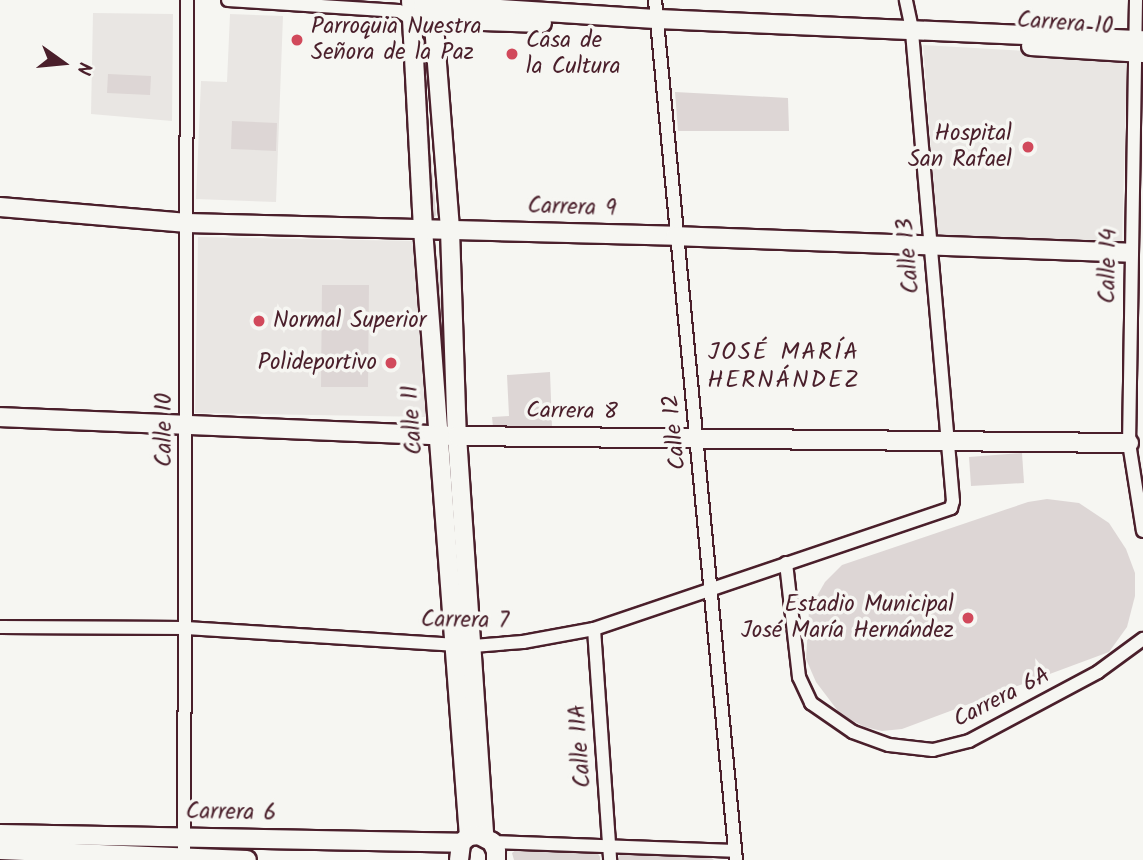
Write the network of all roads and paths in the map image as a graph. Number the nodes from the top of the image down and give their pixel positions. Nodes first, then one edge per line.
1 (187, 0) edge
2 (228, 0) edge
3 (655, 0) edge
4 (906, 0) edge
5 (1136, 0) edge
6 (408, 8) edge
7 (432, 8) edge
8 (658, 23) junction
9 (911, 34) junction
10 (1138, 46) edge
11 (0, 207) edge
12 (187, 223) junction
13 (423, 229) junction
14 (450, 230) junction
15 (675, 236) junction
16 (929, 246) junction
17 (1136, 253) edge
18 (0, 416) edge
19 (186, 424) junction
20 (438, 434) junction
21 (457, 436) junction
22 (697, 438) junction
23 (948, 441) junction
24 (1136, 442) edge
25 (951, 508) joint
26 (1143, 531) edge
27 (786, 563) junction
28 (711, 589) junction
29 (0, 627) edge
30 (186, 628) junction
31 (594, 629) junction
32 (1143, 639) edge
33 (453, 643) junction
34 (472, 646) junction
35 (0, 834) edge
36 (186, 836) junction
37 (473, 843) edge
38 (609, 845) junction
39 (0, 850) edge
40 (735, 856) edge
41 (184, 859) edge
42 (247, 860) edge
43 (496, 860) edge
44 (610, 860) edge

1 - 12 street, Calle 10
2 - 6 street, Carrera 10
3 - 8 street, Calle 12
4 - 9 street, Calle 13
5 - 10 street, Calle 14
6 - 7 main road, Carrera 10
6 - 13 main road, Calle 11
7 - 8 main road, Carrera 10
7 - 14 main road, Calle 11
8 - 9 main road, Carrera 10
8 - 15 street, Calle 12
9 - 10 main road, Carrera 10
9 - 16 street, Calle 13
10 - 17 street, Calle 14
11 - 12 main road, Carrera 9
12 - 13 main road, Carrera 9
12 - 19 street, Calle 10
13 - 14 main road, Carrera 9
13 - 20 main road, Calle 11
14 - 15 main road, Carrera 9
14 - 21 main road, Calle 11
15 - 16 main road, Carrera 9
15 - 22 street, Calle 12
16 - 17 main road, Carrera 9
16 - 23 street, Calle 13
17 - 24 street, Calle 14
18 - 19 main road, Carrera 8
19 - 20 main road, Carrera 8
19 - 30 street, Calle 10
20 - 21 main road, Carrera 8
20 - 33 main road, Calle 11
21 - 22 main road, Carrera 8
21 - 34 main road, Calle 11
22 - 23 main road, Carrera 8
22 - 28 street, Calle 12
23 - 24 main road, Carrera 8
23 - 25 street, Calle 13
24 - 26 street, Calle 14
25 - 27 street, Carrera 7
27 - 28 street, Carrera 7
27 - 32 street, Carrera 6A
28 - 31 street, Carrera 7
28 - 40 street, Calle 12
29 - 30 street, Carrera 7
30 - 33 street, Carrera 7
30 - 36 street, Calle 10
31 - 34 street, Carrera 7
31 - 38 street, Calle 11A
33 - 34 street, Carrera 7
33 - 37 main road, Calle 11
34 - 37 main road, Calle 11
35 - 36 main road, Carrera 6
36 - 37 main road, Carrera 6
36 - 41 street, Calle 10
37 - 38 street, Carrera 6
37 - 43 main road
38 - 40 street, Carrera 6
38 - 44 street, Calle 11A
39 - 41 main road, Carrera 6
41 - 42 main road, Carrera 6

